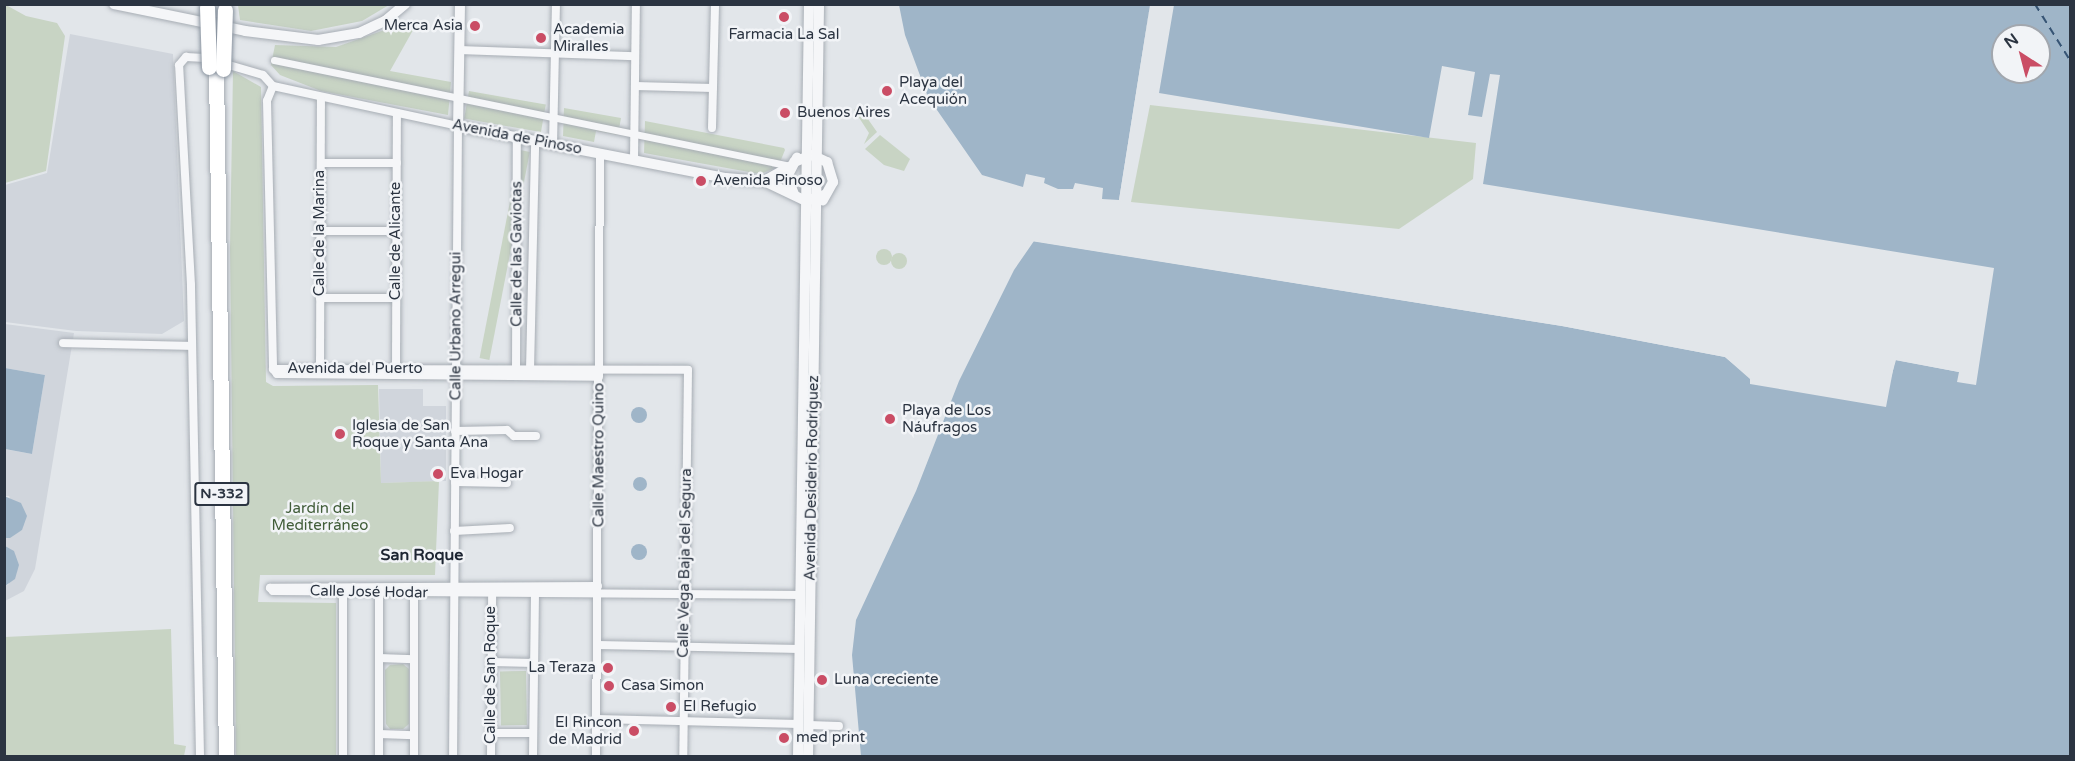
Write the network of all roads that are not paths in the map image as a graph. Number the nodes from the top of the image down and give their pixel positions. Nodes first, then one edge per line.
1 (114, 4) edge
2 (405, 4) edge
3 (460, 4) edge
4 (556, 4) edge
5 (636, 4) edge
6 (715, 4) edge
7 (809, 4) edge
8 (819, 4) edge
9 (216, 7) edge
10 (459, 50) junction
11 (555, 54) junction
12 (635, 56) junction
13 (274, 60) dead end
14 (216, 68) junction
15 (273, 86) junction
16 (635, 86) junction
17 (713, 88) junction
18 (458, 97) junction
19 (321, 98) junction
20 (397, 113) junction
21 (553, 116) junction
22 (458, 126) junction
23 (712, 128) dead end
24 (634, 132) junction
25 (517, 138) junction
26 (535, 141) junction
27 (807, 141) junction
28 (553, 145) junction
29 (600, 153) junction
30 (812, 156) junction
31 (634, 160) junction
32 (321, 163) junction
33 (397, 163) junction
34 (792, 164) junction
35 (764, 181) junction
36 (793, 193) junction
37 (816, 199) junction
38 (811, 216) junction
39 (320, 231) junction
40 (396, 231) junction
41 (219, 232) junction
42 (320, 298) junction
43 (396, 298) junction
44 (63, 343) dead end
45 (191, 346) junction
46 (273, 369) junction
47 (320, 369) junction
48 (396, 369) junction
49 (516, 370) junction
50 (530, 370) junction
51 (688, 370) joint
52 (455, 373) junction
53 (599, 374) junction
54 (455, 431) junction
55 (536, 436) dead end
56 (455, 482) junction
57 (507, 483) dead end
58 (510, 528) dead end
59 (454, 531) junction
60 (343, 588) junction
61 (454, 589) junction
62 (598, 590) junction
63 (379, 592) junction
64 (414, 592) junction
65 (492, 593) junction
66 (535, 593) junction
67 (685, 594) junction
68 (800, 596) junction
69 (598, 645) junction
70 (684, 647) junction
71 (800, 649) junction
72 (379, 658) junction
73 (414, 659) junction
74 (491, 662) junction
75 (534, 663) junction
76 (597, 719) junction
77 (683, 721) junction
78 (804, 724) junction
79 (839, 726) dead end
80 (491, 733) junction
81 (379, 734) junction
82 (533, 734) junction
83 (414, 735) junction
84 (199, 756) edge
85 (226, 756) edge
86 (343, 756) edge
87 (379, 756) edge
88 (414, 756) edge
89 (453, 756) edge
90 (490, 756) edge
91 (533, 756) edge
92 (596, 756) edge
93 (682, 756) edge
94 (798, 756) edge
95 (808, 756) edge

1 - 2 street
3 - 10 street, Calle Urbano Arregui
4 - 11 street
5 - 12 street
6 - 17 street
7 - 27 street
8 - 30 street
9 - 14 highway, N-332
10 - 11 street
10 - 18 street, Calle Urbano Arregui
11 - 12 street
11 - 21 street
12 - 16 street
13 - 18 street
14 - 41 highway, N-332
14 - 41 highway
15 - 19 street, Avenida de Pinoso
15 - 45 street, Avenida de Pinoso
15 - 46 street
16 - 17 street
16 - 24 street
17 - 23 street
18 - 21 street
18 - 22 street, Calle Urbano Arregui
19 - 20 street, Avenida de Pinoso
19 - 32 street, Calle de la Marina
20 - 22 street, Avenida de Pinoso
20 - 33 street, Calle de Alicante
21 - 24 street
21 - 28 street
22 - 25 street, Avenida de Pinoso
22 - 52 street, Calle Urbano Arregui
24 - 31 street
24 - 34 street
25 - 26 street, Avenida de Pinoso
25 - 49 street, Calle de las Gaviotas
26 - 28 street, Avenida de Pinoso
26 - 50 street, Calle de las Gaviotas
27 - 30 street
27 - 34 street
28 - 29 street, Avenida de Pinoso
29 - 31 street, Avenida de Pinoso
29 - 53 street, Calle Maestro Quino
30 - 34 street
30 - 37 street
30 - 37 street
31 - 35 street, Avenida de Pinoso
32 - 33 street
32 - 39 street, Calle de la Marina
33 - 40 street, Calle de Alicante
34 - 35 street
34 - 36 street
35 - 36 street, Avenida de Pinoso
36 - 37 street, Avenida de Pinoso
36 - 38 street
37 - 38 street
37 - 38 street
38 - 68 street, Avenida Desiderio Rodríguez
38 - 78 street, Avenida Desiderio Rodríguez
39 - 40 street
39 - 42 street, Calle de la Marina
40 - 43 street, Calle de Alicante
41 - 85 highway, N-332
42 - 43 street
42 - 47 street, Calle de la Marina
43 - 48 street, Calle de Alicante
44 - 45 street
45 - 84 street
46 - 47 street, Avenida del Puerto
46 - 52 street, Avenida del Puerto
47 - 48 street, Avenida del Puerto
48 - 52 street, Avenida del Puerto
49 - 50 street, Avenida del Puerto
49 - 52 street, Avenida del Puerto
50 - 53 street, Avenida del Puerto
51 - 53 street, Avenida del Puerto
51 - 67 street, Calle Vega Baja del Segura
52 - 53 street, Avenida del Puerto
52 - 54 street, Calle Urbano Arregui
53 - 62 street, Calle Maestro Quino
54 - 55 street
54 - 56 street, Calle Urbano Arregui
56 - 57 street
56 - 59 street, Calle Urbano Arregui
58 - 59 street
59 - 61 street, Calle Urbano Arregui
60 - 60 street, Calle José Hodar
60 - 61 street, Calle José Hodar
60 - 63 street, Calle José Hodar
60 - 86 street
61 - 62 street, Calle José Hodar
61 - 64 street, Calle José Hodar
61 - 65 street, Calle José Hodar
61 - 89 street, Calle Urbano Arregui
62 - 66 street, Calle José Hodar
62 - 67 street, Calle José Hodar
62 - 69 street, Calle Maestro Quino
63 - 64 street, Calle José Hodar
63 - 72 street
64 - 73 street
65 - 66 street, Calle José Hodar
65 - 74 street, Calle de San Roque
66 - 75 street
67 - 68 street, Calle José Hodar
67 - 70 street, Calle Vega Baja del Segura
68 - 71 street, Avenida Desiderio Rodríguez
69 - 70 street
69 - 76 street, Calle Maestro Quino
70 - 71 street
70 - 77 street, Calle Vega Baja del Segura
71 - 78 street, Avenida Desiderio Rodríguez
72 - 73 street
72 - 81 street
73 - 83 street
74 - 75 street
74 - 80 street, Calle de San Roque
75 - 82 street
76 - 77 street
76 - 92 street, Calle Maestro Quino
77 - 78 street
77 - 93 street, Calle Vega Baja del Segura
78 - 79 street
78 - 94 street, Avenida Desiderio Rodríguez
78 - 95 street, Avenida Desiderio Rodríguez
80 - 82 street
80 - 90 street, Calle de San Roque
81 - 83 street
81 - 87 street
82 - 91 street
83 - 88 street

